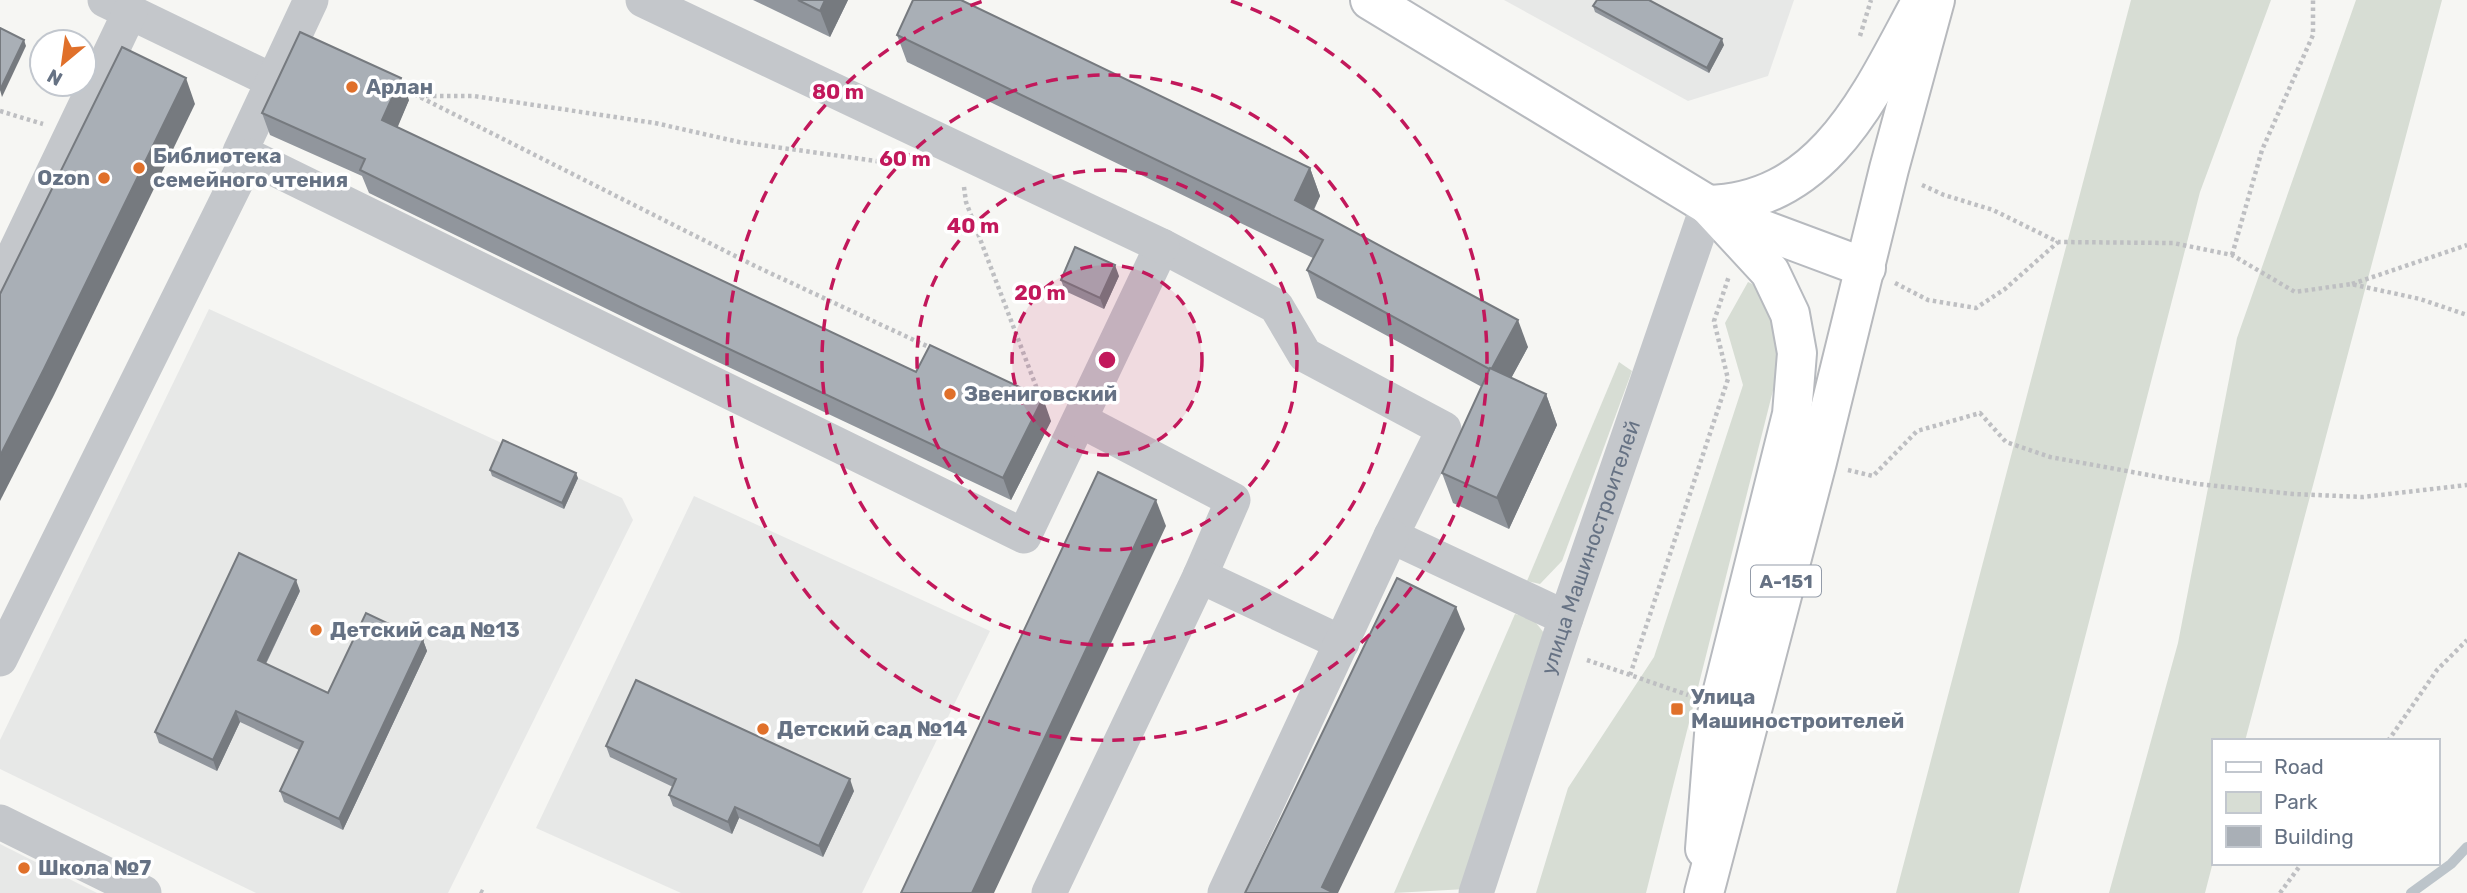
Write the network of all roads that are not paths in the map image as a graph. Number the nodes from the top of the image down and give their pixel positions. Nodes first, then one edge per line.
1 (311, 0) edge
2 (643, 0) edge
3 (1370, 0) edge
4 (1922, 0) edge
5 (1935, 0) edge
6 (117, 6) edge
7 (273, 81) junction
8 (249, 156) junction
9 (1708, 205) junction
10 (1162, 246) junction
11 (1866, 268) junction
12 (0, 284) edge
13 (1080, 420) junction
14 (1391, 536) junction
15 (1200, 576) junction
16 (1561, 634) junction
17 (1342, 643) junction
18 (0, 659) edge
19 (0, 822) edge
20 (144, 893) edge
21 (1049, 893) edge
22 (1226, 893) edge
23 (1476, 893) edge
24 (1703, 893) edge

1 - 7 street
2 - 10 street
3 - 9 main road
4 - 9 main road
5 - 11 main road, А-151
6 - 7 street
6 - 12 street
7 - 8 street
8 - 13 street
8 - 18 street
9 - 11 main road
9 - 16 street, улица Машиностроителей
9 - 24 main road
10 - 13 street
10 - 14 street
11 - 24 main road, А-151
13 - 15 street
14 - 16 street
14 - 17 street
15 - 17 street
15 - 21 street
16 - 23 street, улица Машиностроителей
17 - 22 street
19 - 20 street

